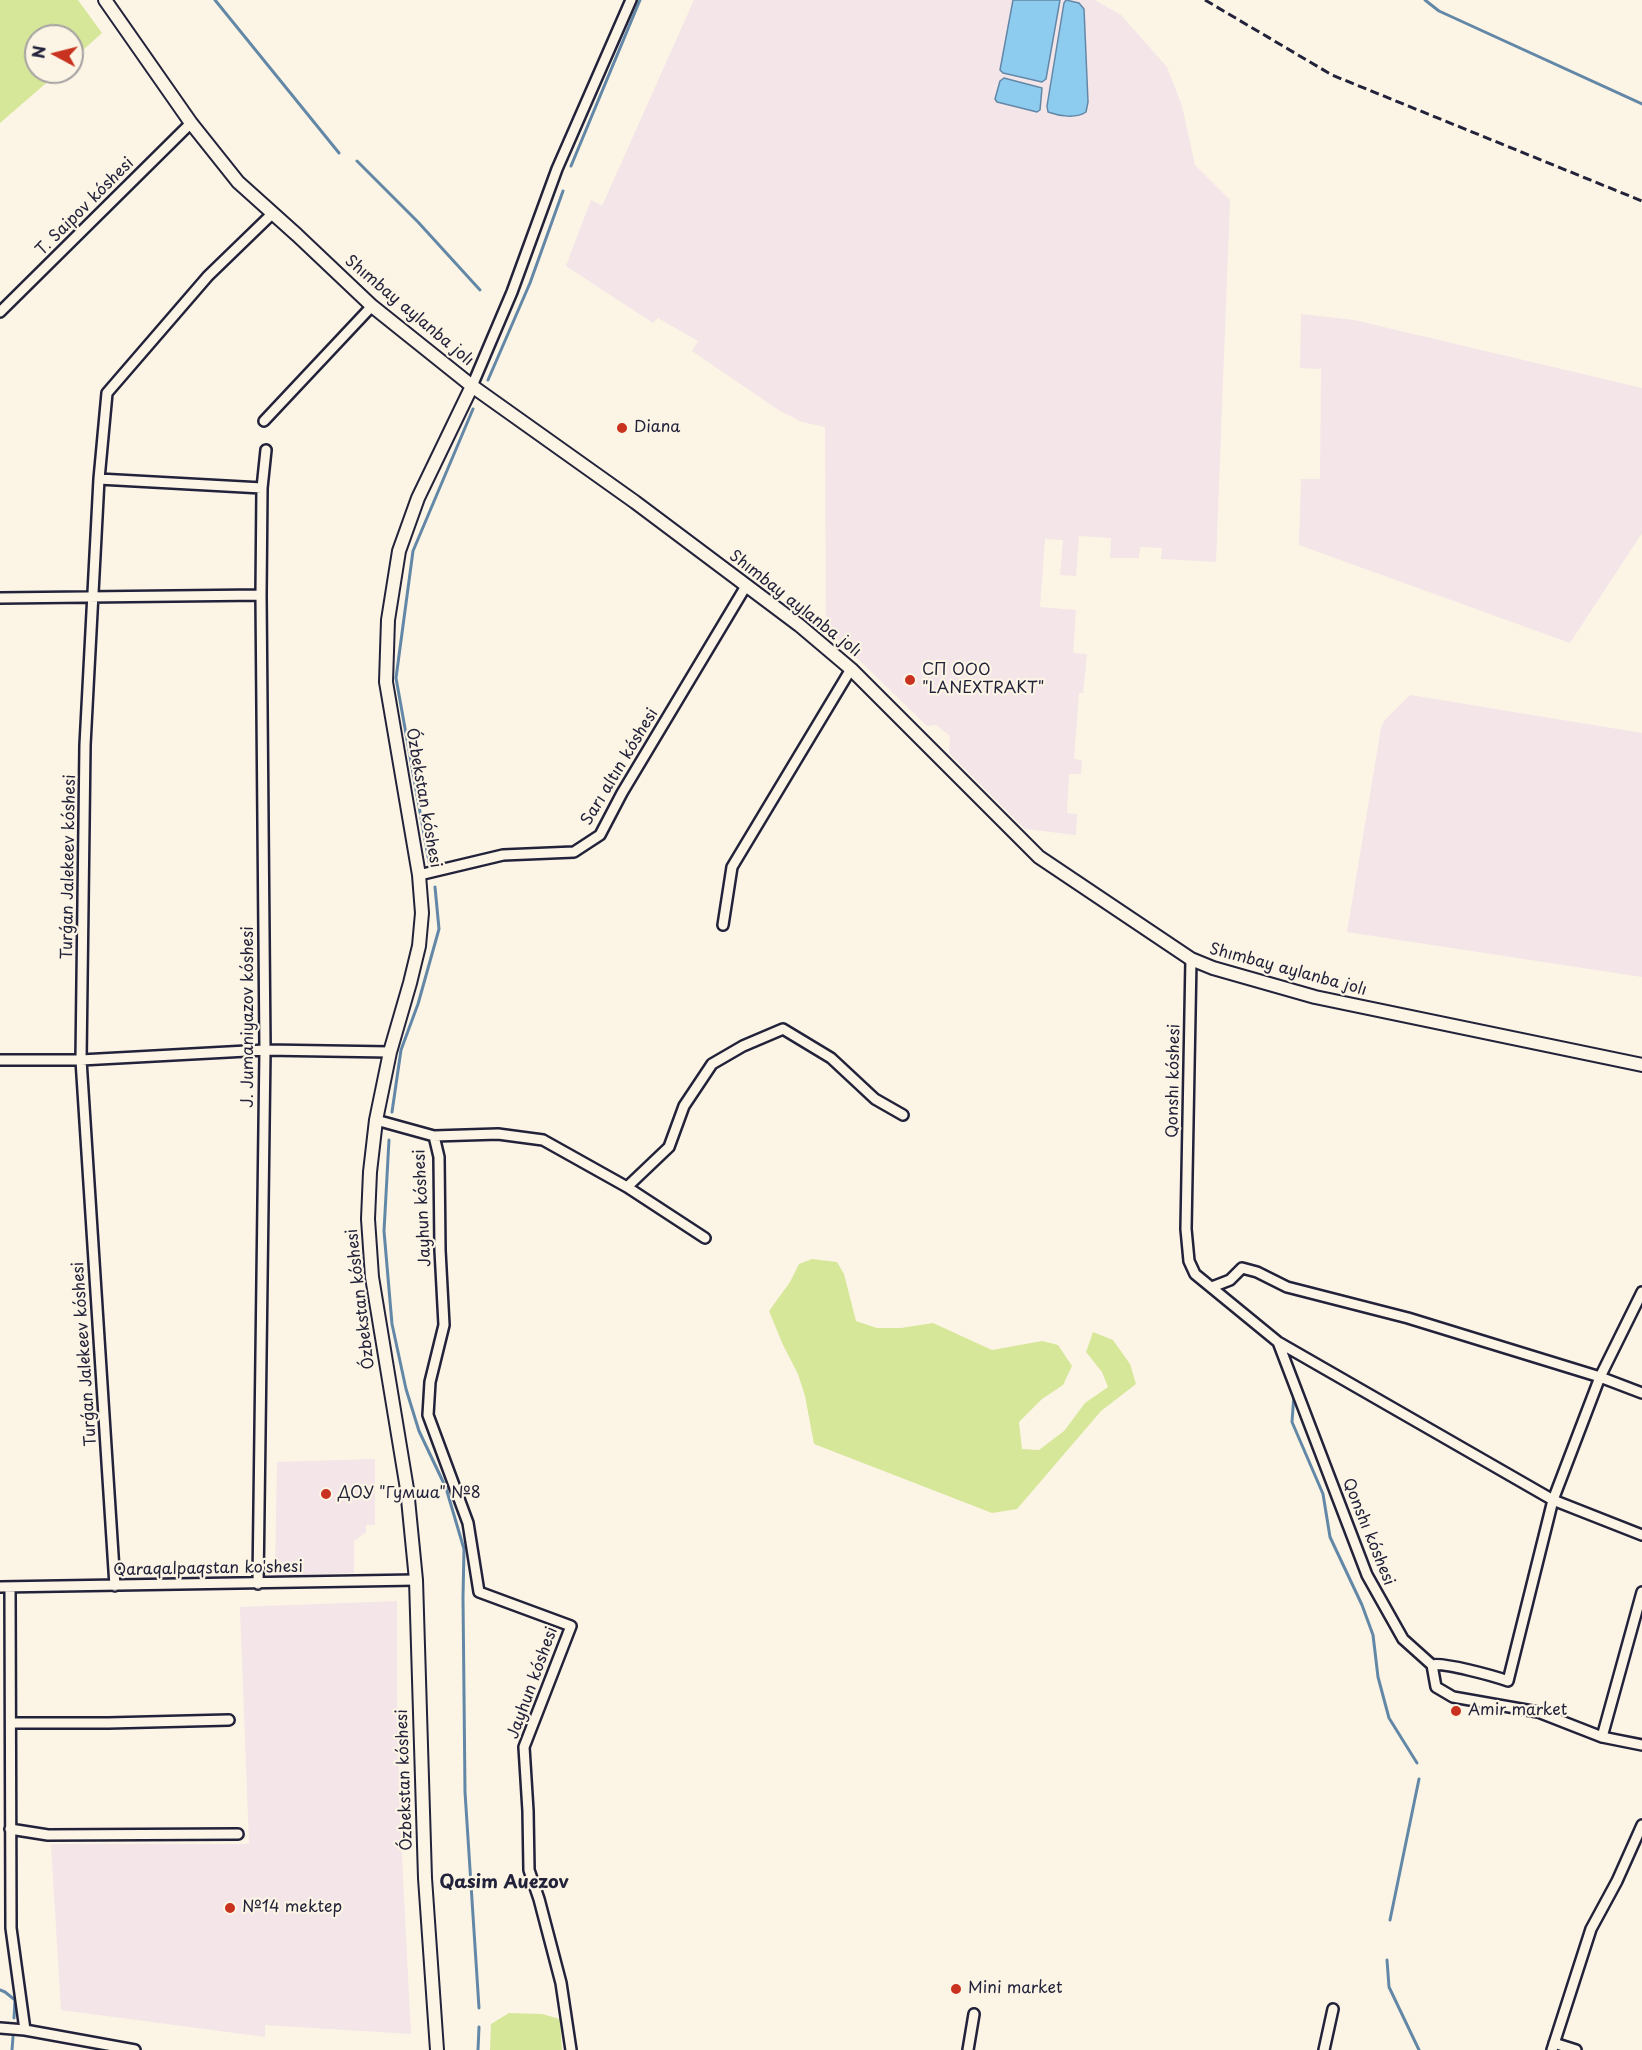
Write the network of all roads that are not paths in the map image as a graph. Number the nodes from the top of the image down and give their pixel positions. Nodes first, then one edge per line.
1 (105, 0) edge
2 (631, 0) edge
3 (191, 123) junction
4 (273, 213) junction
5 (372, 306) junction
6 (0, 312) edge
7 (472, 386) junction
8 (264, 421) dead end
9 (266, 450) dead end
10 (99, 479) junction
11 (262, 488) junction
12 (746, 586) junction
13 (261, 595) junction
14 (0, 598) edge
15 (92, 598) junction
16 (851, 669) junction
17 (419, 875) junction
18 (723, 925) dead end
19 (1191, 959) junction
20 (265, 1050) junction
21 (390, 1052) junction
22 (0, 1060) edge
23 (81, 1060) junction
24 (1642, 1065) edge
25 (903, 1115) dead end
26 (376, 1120) junction
27 (434, 1136) junction
28 (627, 1187) junction
29 (705, 1238) dead end
30 (1212, 1287) junction
31 (1642, 1292) edge
32 (1278, 1342) junction
33 (1600, 1377) junction
34 (1642, 1393) edge
35 (1553, 1500) junction
36 (1642, 1535) edge
37 (416, 1580) junction
38 (258, 1584) junction
39 (115, 1586) junction
40 (5, 1587) edge
41 (1642, 1592) edge
42 (1432, 1665) junction
43 (229, 1720) dead end
44 (12, 1723) junction
45 (1602, 1737) junction
46 (1642, 1745) edge
47 (1642, 1825) edge
48 (10, 1829) junction
49 (238, 1834) dead end
50 (1333, 2009) dead end
51 (974, 2014) dead end
52 (0, 2028) edge
53 (25, 2030) junction
54 (1553, 2046) edge
55 (135, 2050) edge
56 (437, 2050) edge
57 (571, 2050) edge
58 (968, 2050) edge
59 (1324, 2050) edge
60 (1576, 2050) edge

1 - 3 main road, Shımbay aylanba jolı
2 - 7 street
3 - 4 main road, Shımbay aylanba jolı
3 - 6 street, T. Saipov kóshesi
4 - 5 main road, Shımbay aylanba jolı
4 - 10 street, Turǵan Jalekeev kóshesi
5 - 7 main road, Shımbay aylanba jolı
5 - 8 street
7 - 12 main road, Shımbay aylanba jolı
7 - 17 main road, Ózbekstan kóshesi
9 - 11 street, J. Jumaniyazov kóshesi
10 - 11 street
10 - 15 street, Turǵan Jalekeev kóshesi
11 - 13 street, J. Jumaniyazov kóshesi
12 - 16 main road, Shımbay aylanba jolı
12 - 17 street, Sarı altın kóshesi
13 - 15 street
13 - 20 street, J. Jumaniyazov kóshesi
14 - 15 street
15 - 23 street, Turǵan Jalekeev kóshesi
16 - 18 street
16 - 19 main road, Shımbay aylanba jolı
17 - 21 main road, Ózbekstan kóshesi
19 - 24 main road, Shımbay aylanba jolı
19 - 30 street, Qonshı kóshesi
20 - 21 street
20 - 23 street
20 - 38 street, J. Jumaniyazov kóshesi
21 - 26 main road, Ózbekstan kóshesi
22 - 23 street
23 - 39 street, Turǵan Jalekeev kóshesi
25 - 28 street
26 - 27 street, Jayhun kóshesi
26 - 37 main road, Ózbekstan kóshesi
27 - 28 street, Jayhun kóshesi
27 - 57 street, Jayhun kóshesi
28 - 29 street, Jayhun kóshesi
30 - 32 street, Qonshı kóshesi
30 - 33 street
31 - 33 street
32 - 35 street, Qonshı kóshesi
32 - 42 street, Qonshı kóshesi
33 - 34 street
33 - 35 street
35 - 36 street, Qonshı kóshesi
35 - 42 street
37 - 38 street, Qaraqalpaqstan ko'shesi
37 - 56 main road, Ózbekstan kóshesi
38 - 39 street, Qaraqalpaqstan ko'shesi
39 - 40 street, Qaraqalpaqstan ko'shesi
40 - 44 street
41 - 45 street
42 - 45 street, Qonshı kóshesi
43 - 44 street
44 - 48 street
45 - 46 street, Qonshı kóshesi
47 - 54 street
48 - 49 street
48 - 53 street
50 - 59 street
51 - 58 street
52 - 53 street
53 - 55 street
54 - 60 street

